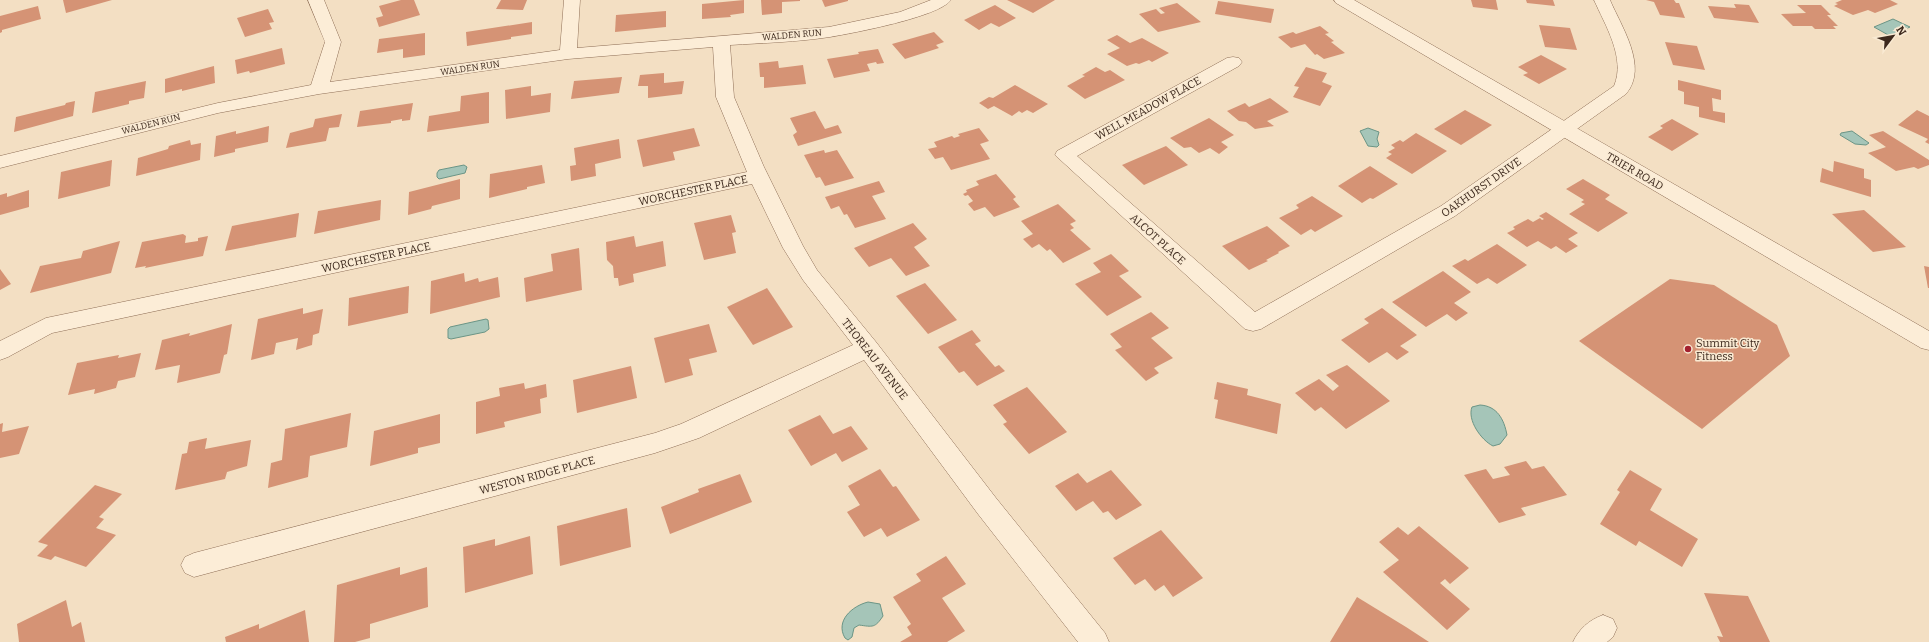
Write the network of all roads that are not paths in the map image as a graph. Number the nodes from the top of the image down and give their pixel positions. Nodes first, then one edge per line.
1 (316, 0) edge
2 (572, 0) edge
3 (943, 0) edge
4 (1342, 0) edge
5 (1602, 0) edge
6 (721, 42) junction
7 (568, 54) junction
8 (1233, 62) dead end
9 (320, 89) junction
10 (1564, 130) junction
11 (1064, 155) joint
12 (0, 162) edge
13 (758, 176) junction
14 (1253, 323) joint
15 (1929, 342) edge
16 (868, 348) junction
17 (0, 351) edge
18 (194, 565) dead end
19 (1095, 642) edge

1 - 9 street
2 - 7 street
3 - 6 street, WALDEN RUN
4 - 10 street, TRIER ROAD
5 - 10 street, OAKHURST DRIVE
6 - 7 street, WALDEN RUN
6 - 13 street, THOREAU AVENUE
7 - 9 street, WALDEN RUN
8 - 11 street, WELL MEADOW PLACE
9 - 12 street, WALDEN RUN
10 - 14 street, OAKHURST DRIVE
10 - 15 street, TRIER ROAD
11 - 14 street, ALCOT PLACE
13 - 16 street, THOREAU AVENUE
13 - 17 street, WORCHESTER PLACE
16 - 18 street, WESTON RIDGE PLACE
16 - 19 street, THOREAU AVENUE

